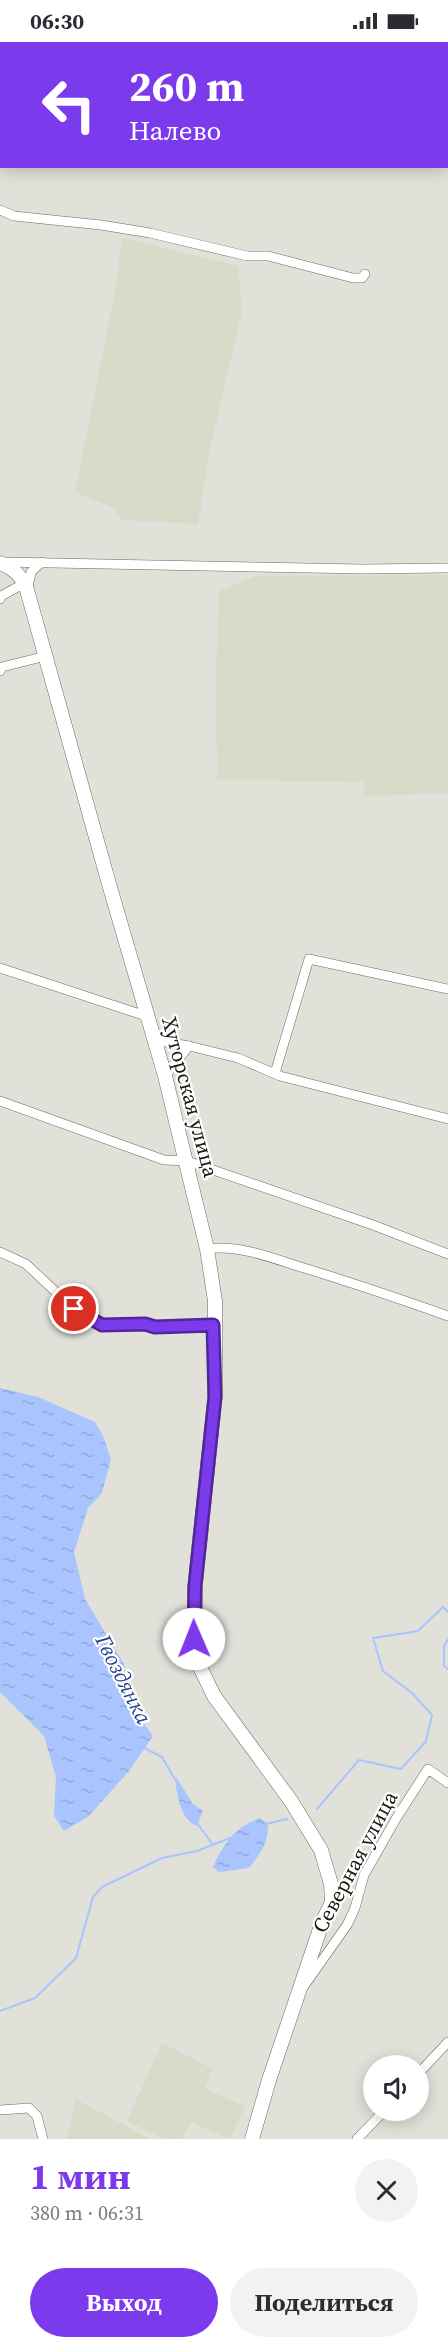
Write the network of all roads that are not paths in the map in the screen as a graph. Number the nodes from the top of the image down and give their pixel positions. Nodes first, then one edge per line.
1 (0, 210) edge
2 (365, 274) dead end
3 (0, 562) edge
4 (42, 562) junction
5 (448, 568) edge
6 (26, 586) junction
7 (0, 599) edge
8 (46, 656) junction
9 (0, 671) edge
10 (0, 968) edge
11 (448, 989) edge
12 (146, 1016) junction
13 (154, 1040) junction
14 (189, 1046) junction
15 (275, 1073) junction
16 (165, 1076) junction
17 (0, 1101) edge
18 (448, 1119) edge
19 (187, 1161) junction
20 (207, 1249) junction
21 (0, 1252) edge
22 (448, 1254) edge
23 (448, 1316) edge
24 (213, 1325) junction
25 (448, 1783) edge
26 (300, 1993) junction
27 (448, 2042) edge
28 (429, 2062) edge
29 (0, 2110) edge
30 (374, 2121) edge
31 (43, 2139) edge
32 (252, 2139) edge
33 (357, 2139) edge

1 - 2 street
3 - 4 street
3 - 6 main road
4 - 5 street
4 - 6 street
6 - 7 street
6 - 8 main road, Хуторская улица
8 - 9 street
8 - 12 main road, Хуторская улица
10 - 12 street
11 - 15 street
12 - 13 main road, Хуторская улица
13 - 14 street
13 - 16 main road, Хуторская улица
14 - 15 street
14 - 16 street
15 - 18 street
16 - 19 main road, Хуторская улица
17 - 19 street
19 - 20 main road, Хуторская улица
19 - 22 street
20 - 23 street
20 - 24 main road, Хуторская улица
21 - 24 street
24 - 26 main road, Хуторская улица
25 - 26 street, Северная улица
26 - 32 main road, Хуторская улица
27 - 28 street
29 - 31 street
30 - 33 street

